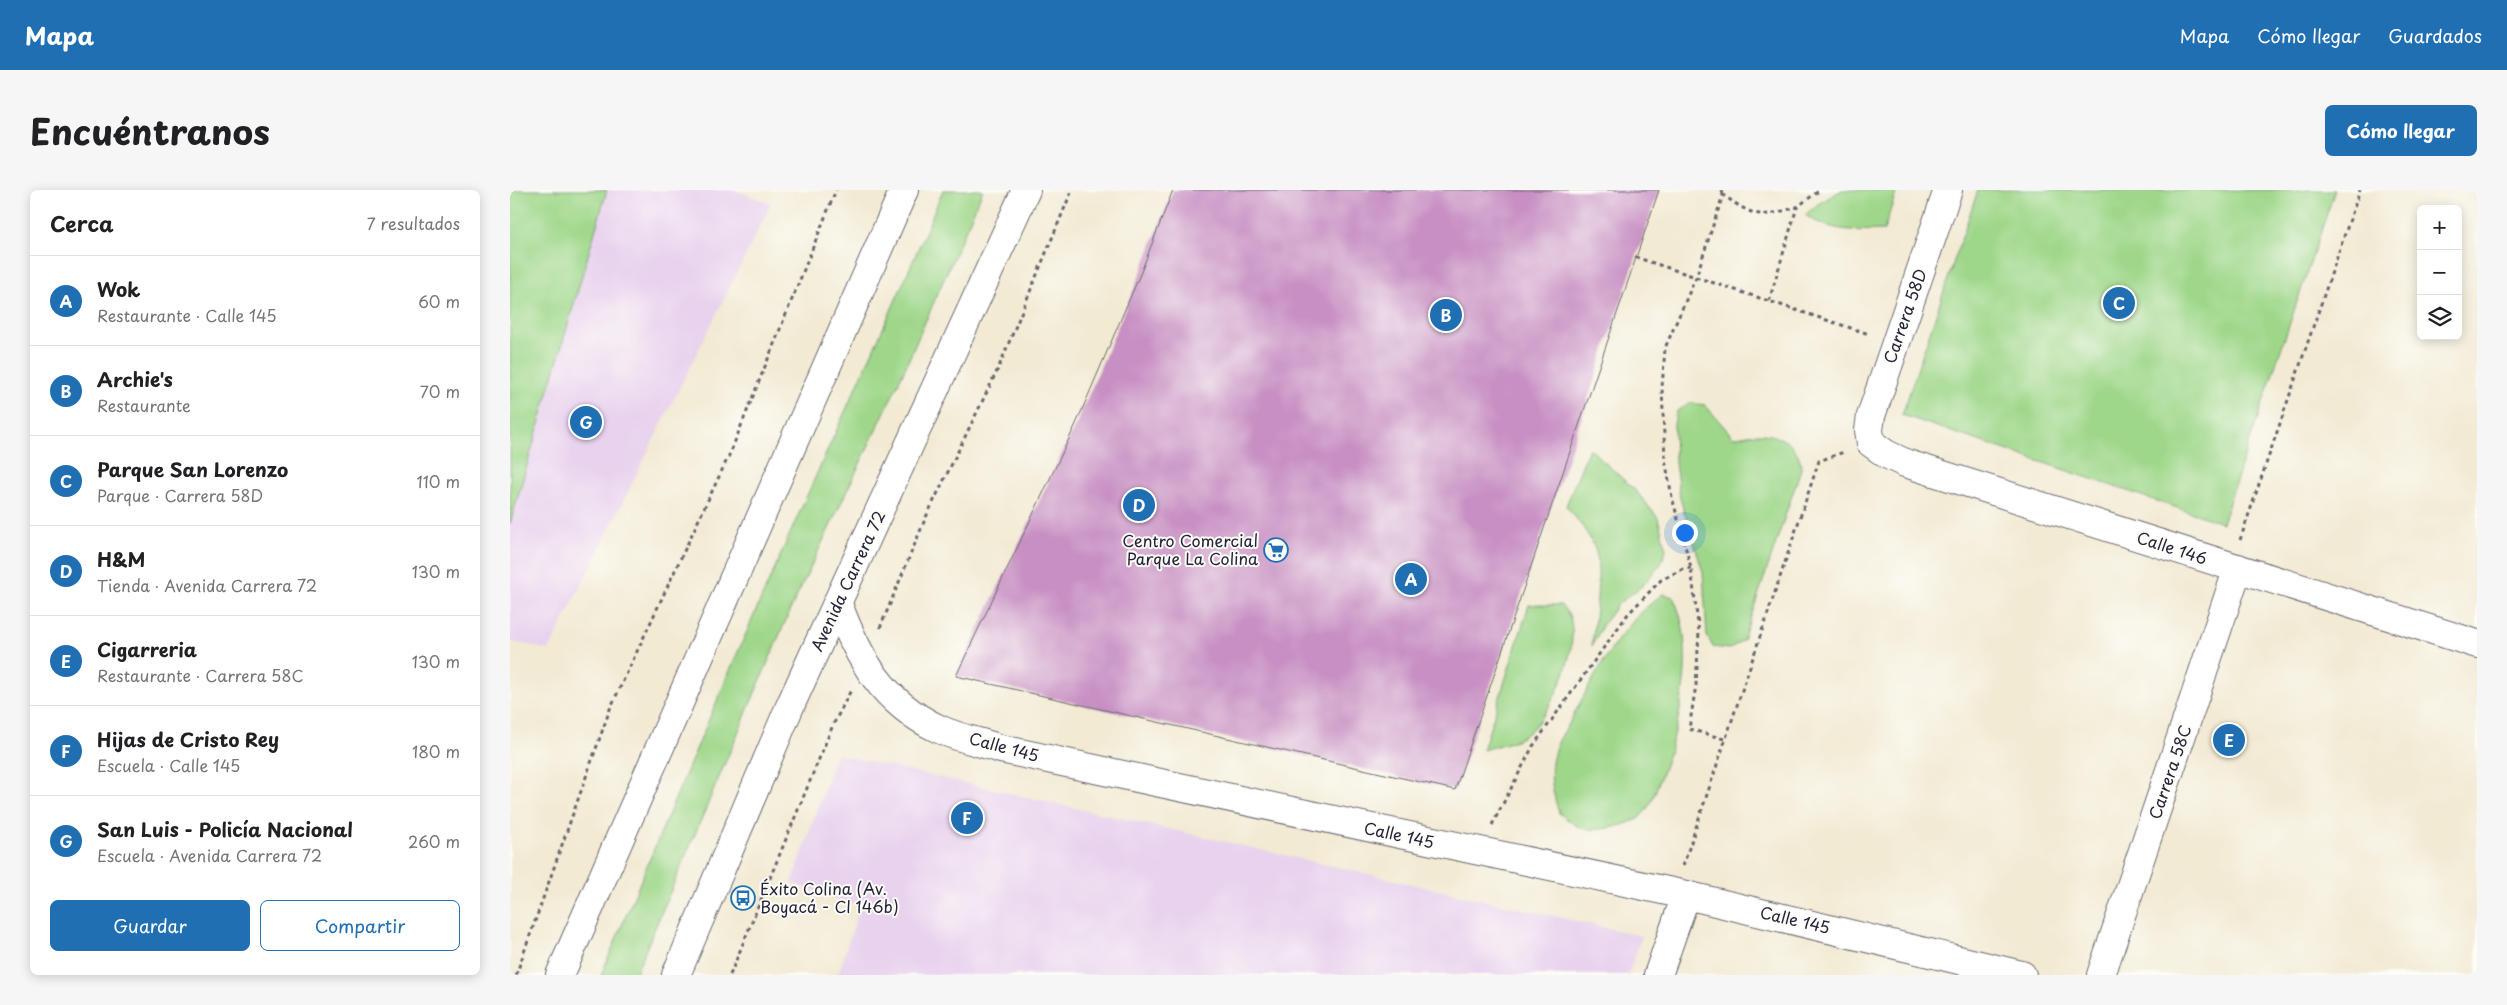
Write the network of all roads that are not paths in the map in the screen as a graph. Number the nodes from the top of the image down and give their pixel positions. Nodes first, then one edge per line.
1 (904, 190) edge
2 (1026, 190) edge
3 (1948, 190) edge
4 (1872, 442) joint
5 (2235, 567) junction
6 (838, 604) junction
7 (2477, 644) edge
8 (1681, 894) junction
9 (560, 975) edge
10 (676, 975) edge
11 (1658, 975) edge
12 (2022, 975) edge
13 (2101, 975) edge

1 - 9 main road
2 - 6 main road, Avenida Carrera 72
3 - 4 main road, Carrera 58D
4 - 5 main road, Calle 146
5 - 7 main road, Calle 146
5 - 13 main road, Carrera 58C
6 - 8 main road, Calle 145
6 - 10 main road, Avenida Carrera 72
8 - 11 main road
8 - 12 main road, Calle 145

